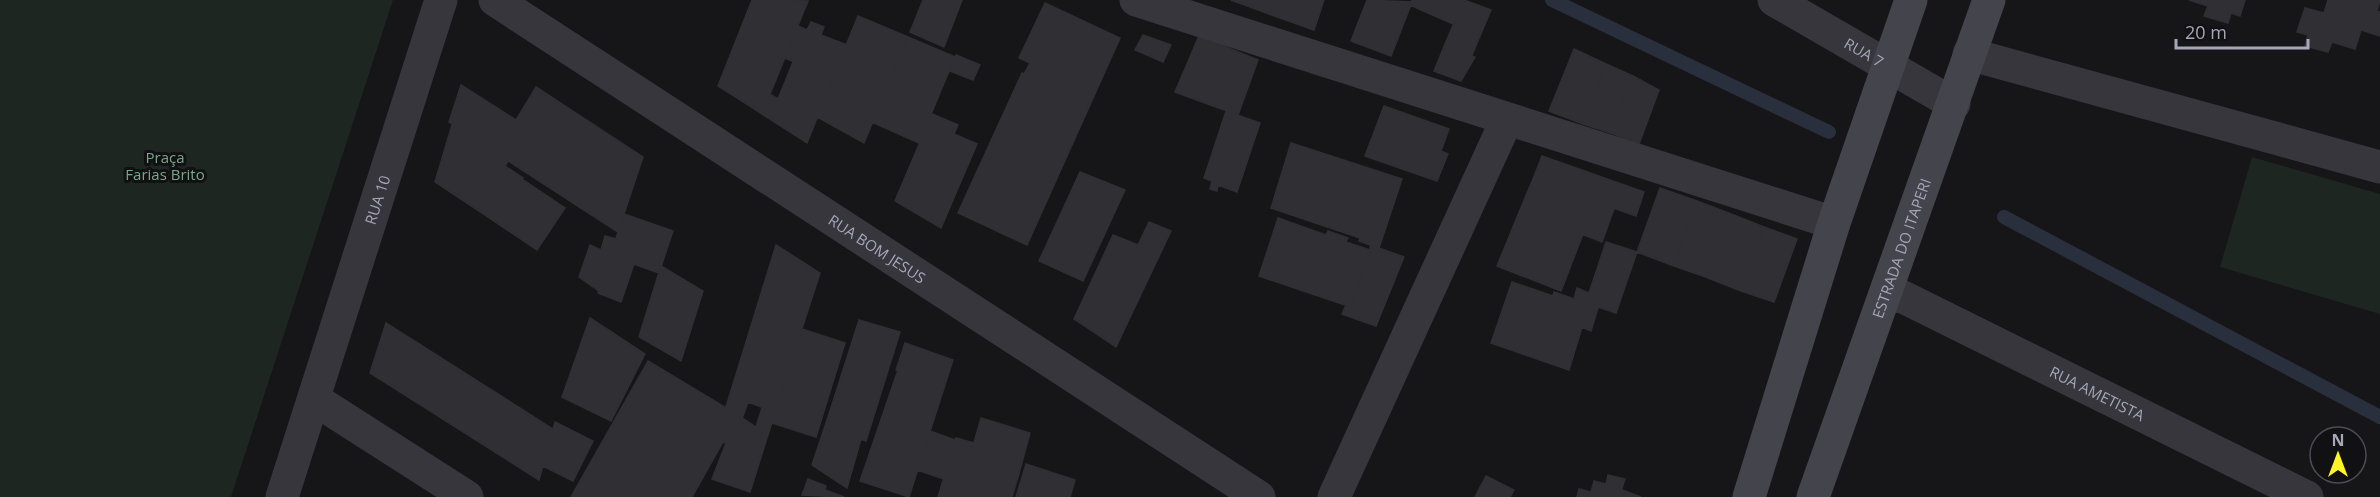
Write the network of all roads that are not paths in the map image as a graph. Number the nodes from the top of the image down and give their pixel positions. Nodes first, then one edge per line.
1 (441, 0) edge
2 (495, 0) edge
3 (1136, 0) edge
4 (1774, 0) edge
5 (1911, 0) edge
6 (1989, 0) edge
7 (1969, 54) junction
8 (1887, 66) junction
9 (1954, 104) junction
10 (1507, 119) junction
11 (2380, 167) edge
12 (1834, 223) junction
13 (1884, 297) junction
14 (314, 399) junction
15 (282, 497) edge
16 (467, 497) edge
17 (1259, 497) edge
18 (1334, 497) edge
19 (1749, 497) edge
20 (1813, 497) edge
21 (2307, 497) edge

1 - 14 street, RUA 10
2 - 17 street, RUA BOM JESUS
3 - 10 street
4 - 8 street, RUA 7
5 - 8 street
6 - 7 street, ESTRADA DO ITAPERI
7 - 9 street, ESTRADA DO ITAPERI
7 - 11 street
8 - 9 street, RUA 7
8 - 12 street
9 - 13 street, ESTRADA DO ITAPERI
10 - 12 street
10 - 18 street
12 - 19 street
13 - 20 street, ESTRADA DO ITAPERI
13 - 21 street, RUA AMETISTA
14 - 15 street, RUA 10
14 - 16 street

